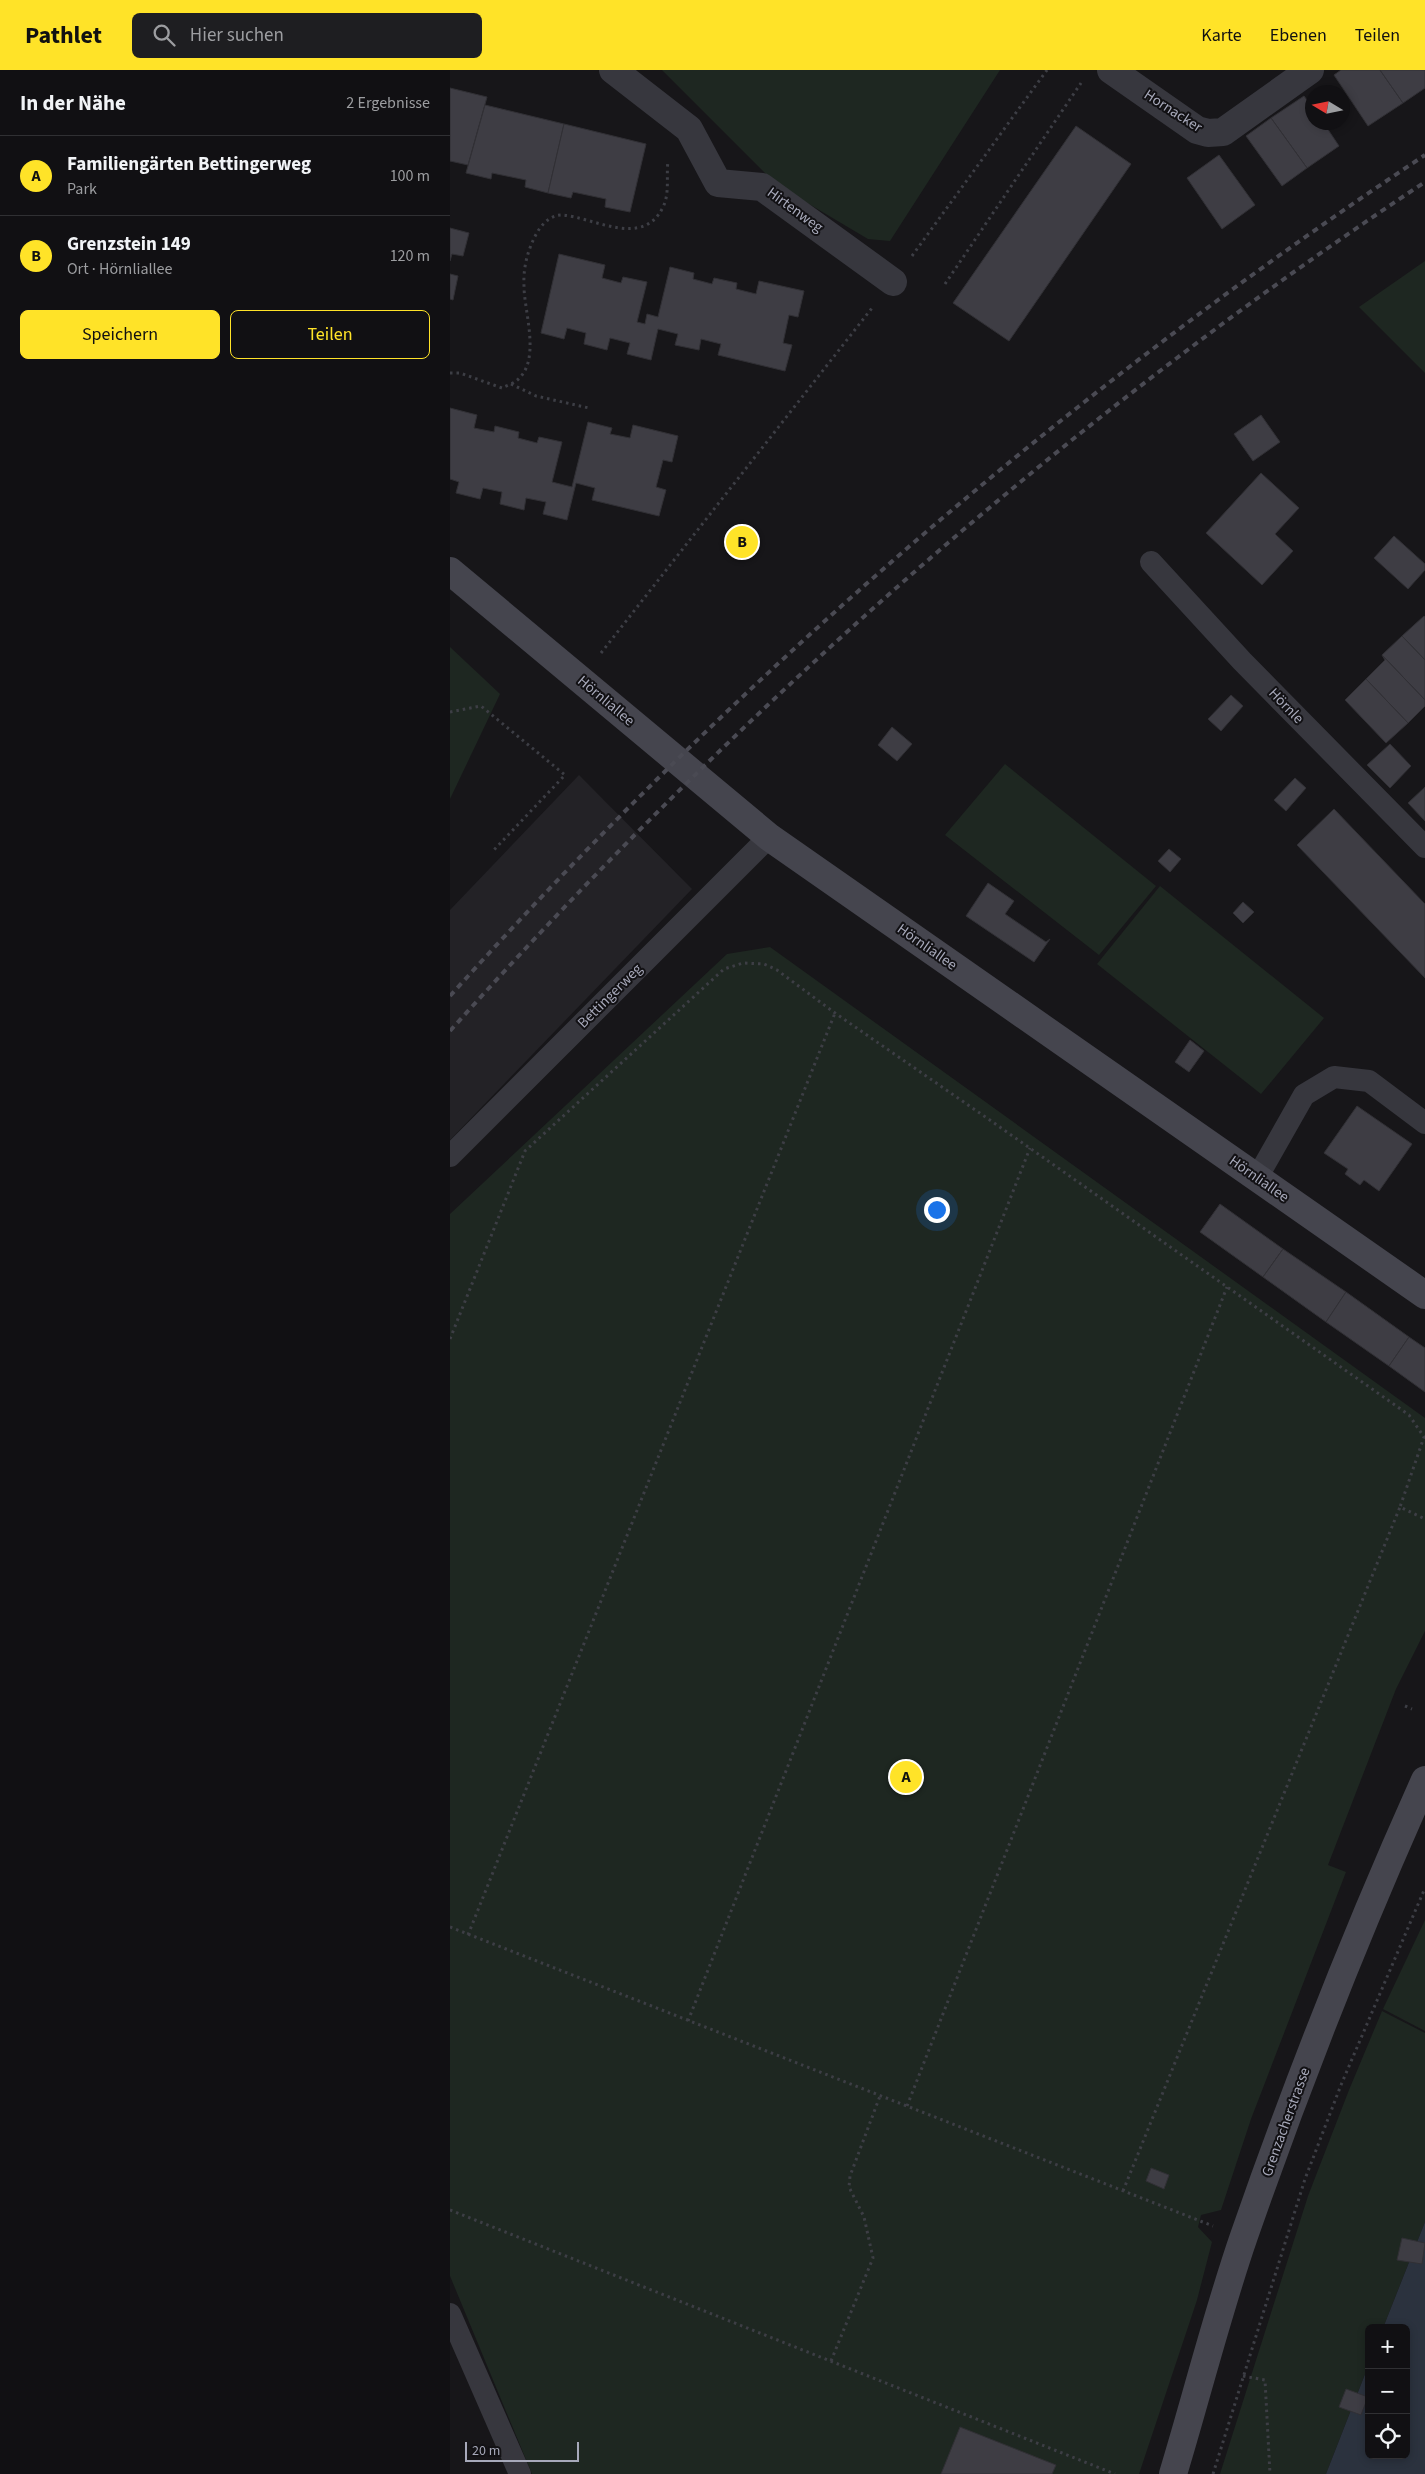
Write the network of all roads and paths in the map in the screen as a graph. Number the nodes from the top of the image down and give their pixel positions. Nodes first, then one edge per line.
1 (613, 70) edge
2 (1047, 70) edge
3 (1111, 70) edge
4 (1310, 70) edge
5 (1085, 78) dead end
6 (689, 129) junction
7 (893, 282) junction
8 (945, 284) dead end
9 (450, 373) edge
10 (510, 384) junction
11 (589, 408) dead end
12 (1151, 562) dead end
13 (450, 571) edge
14 (581, 680) junction
15 (450, 712) edge
16 (769, 837) junction
17 (1425, 847) edge
18 (492, 852) dead end
19 (835, 1013) junction
20 (1425, 1123) edge
21 (1030, 1148) junction
22 (450, 1156) edge
23 (1257, 1178) junction
24 (1227, 1287) junction
25 (1425, 1295) edge
26 (450, 1339) edge
27 (1400, 1507) junction
28 (1425, 1519) edge
29 (1405, 1706) dead end
30 (1412, 1709) dead end
31 (1425, 1780) edge
32 (1425, 1888) edge
33 (450, 1928) edge
34 (468, 1935) junction
35 (688, 2021) junction
36 (880, 2096) junction
37 (906, 2106) junction
38 (1123, 2191) junction
39 (450, 2210) edge
40 (1243, 2237) junction
41 (1281, 2251) junction
42 (450, 2314) edge
43 (831, 2361) junction
44 (1243, 2376) junction
45 (520, 2474) edge
46 (1115, 2474) edge
47 (1173, 2474) edge
48 (1213, 2474) edge
49 (1270, 2474) edge

1 - 6 street, Hirtenweg
2 - 7 path
3 - 4 street, Hornacker
5 - 8 path
6 - 7 street, Hirtenweg
6 - 10 path
7 - 14 path
9 - 10 path
10 - 11 path
12 - 17 lane, Hörnle
13 - 14 street, Hörnliallee
14 - 16 street, Hörnliallee
15 - 18 path
16 - 22 lane, Bettingerweg
16 - 23 street, Hörnliallee
19 - 21 path
19 - 26 path
19 - 34 path
20 - 23 lane
21 - 24 path
21 - 35 path
23 - 25 street, Hörnliallee
24 - 27 path
24 - 37 path
27 - 28 path
27 - 38 path
29 - 30 path
31 - 40 street, Grenzacherstrasse
32 - 41 path
33 - 34 path
34 - 35 path
35 - 36 path
36 - 37 path
36 - 43 path
37 - 38 path
38 - 40 path
39 - 43 path
40 - 41 path
40 - 47 street, Grenzacherstrasse
41 - 44 path
42 - 45 lane
43 - 46 path
44 - 48 path
44 - 49 path

